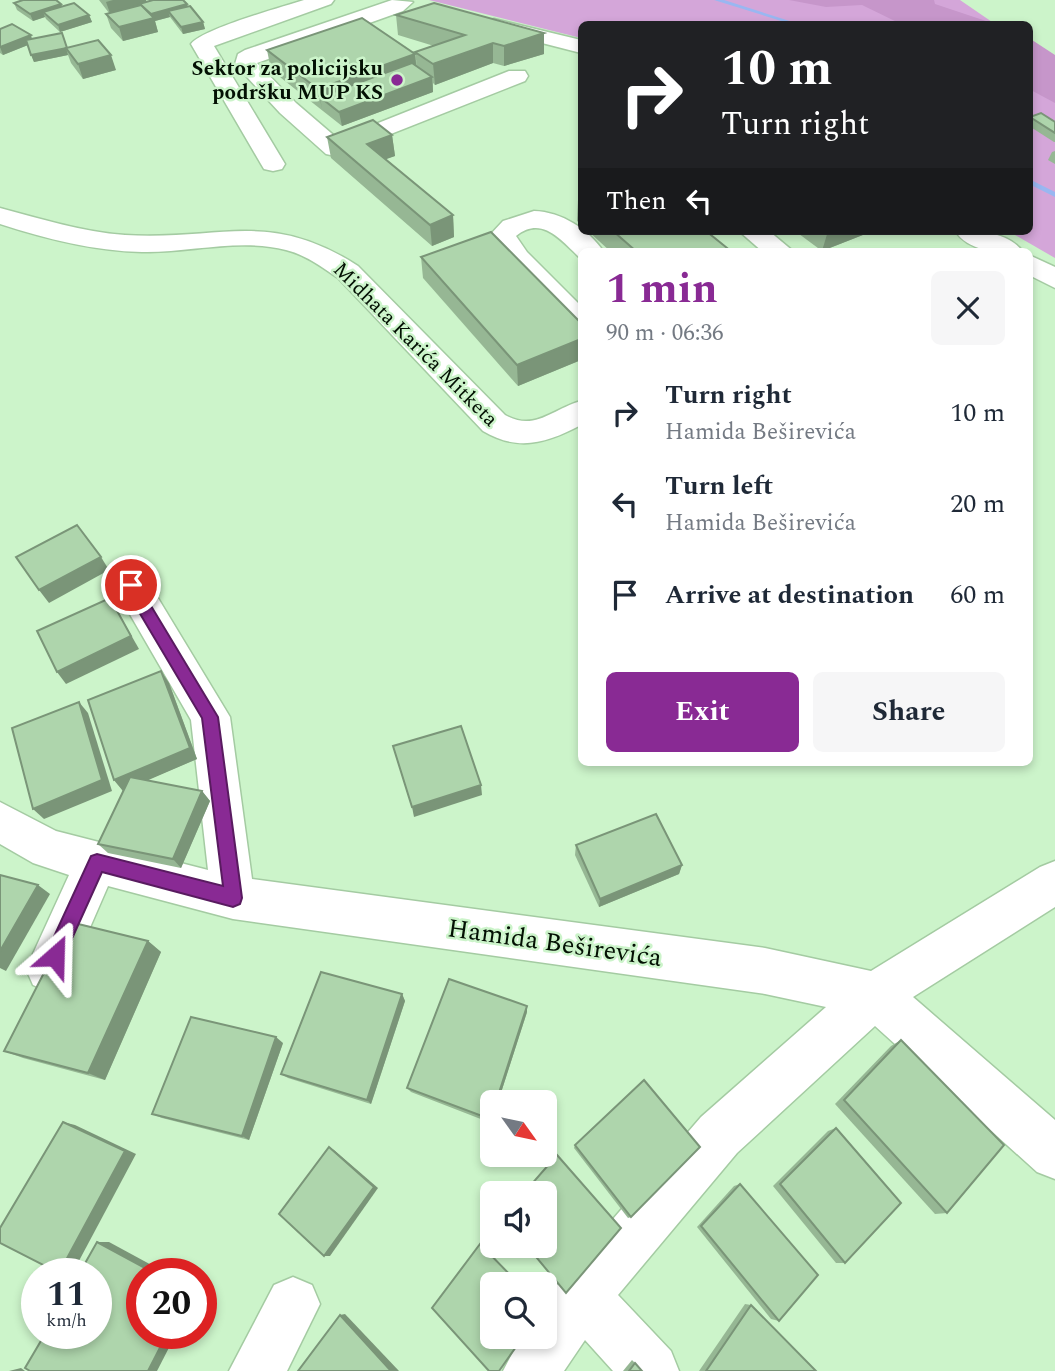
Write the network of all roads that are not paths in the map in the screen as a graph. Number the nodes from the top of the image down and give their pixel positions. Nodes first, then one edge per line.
1 (324, 0) edge
2 (400, 1) edge
3 (429, 8) edge
4 (479, 21) edge
5 (578, 46) edge
6 (517, 76) dead end
7 (273, 164) dead end
8 (0, 216) edge
9 (757, 235) edge
10 (973, 235) edge
11 (977, 235) edge
12 (775, 248) edge
13 (953, 248) edge
14 (1001, 248) edge
15 (564, 258) edge
16 (1033, 265) edge
17 (1055, 279) edge
18 (578, 312) edge
19 (578, 413) edge
20 (131, 585) dead end
21 (0, 822) edge
22 (97, 862) junction
23 (1055, 882) edge
24 (233, 898) junction
25 (44, 979) edge
26 (875, 995) junction
27 (1055, 1154) edge
28 (582, 1296) junction
29 (293, 1304) dead end
30 (257, 1371) edge
31 (531, 1371) edge
32 (651, 1371) edge

1 - 7 street
2 - 3 street
2 - 6 street
4 - 5 street
8 - 19 street, Midhata Karića Mitketa
9 - 12 street
10 - 13 street
11 - 14 street
15 - 18 street
16 - 17 street
20 - 24 street
21 - 22 street, Hamida Beširevića
22 - 24 street, Hamida Beširevića
22 - 25 street
23 - 26 street
24 - 26 street, Hamida Beširevića
26 - 27 street
26 - 28 street
28 - 31 street
28 - 32 street
29 - 30 street

